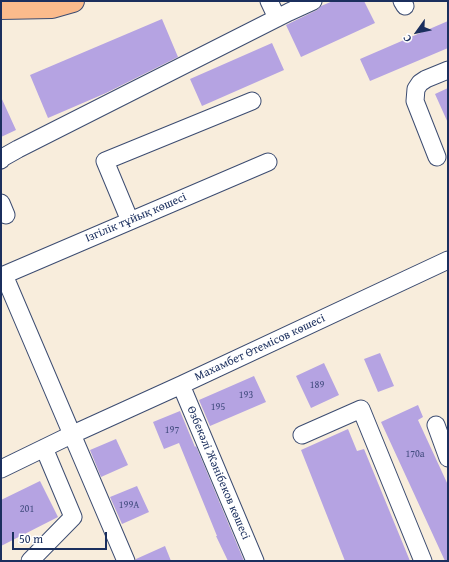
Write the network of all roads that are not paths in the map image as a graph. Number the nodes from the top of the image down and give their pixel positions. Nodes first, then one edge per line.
1 (73, 1) edge
2 (269, 1) edge
3 (314, 1) edge
4 (1, 8) edge
5 (277, 18) junction
6 (448, 70) edge
7 (252, 101) dead end
8 (437, 158) dead end
9 (1, 160) edge
10 (268, 162) dead end
11 (130, 221) junction
12 (448, 260) edge
13 (181, 385) junction
14 (436, 425) dead end
15 (71, 435) junction
16 (302, 435) dead end
17 (44, 448) junction
18 (448, 458) edge
19 (1, 469) edge
20 (30, 561) edge
21 (126, 561) edge
22 (255, 561) edge
23 (423, 561) edge

1 - 4 main road
2 - 5 street
3 - 5 street
5 - 9 street
6 - 8 street
7 - 11 street
10 - 11 street, Ізгілік тұйық көшесі
11 - 15 street, Ізгілік тұйық көшесі
12 - 13 street, Махамбет Өтемісов көшесі
13 - 15 street, Махамбет Өтемісов көшесі
13 - 22 street, Өзбекәлі Жәнібеков көшесі
14 - 18 street
15 - 17 street, Махамбет Өтемісов көшесі
15 - 21 street
16 - 23 street
17 - 19 street, Махамбет Өтемісов көшесі
17 - 20 street

